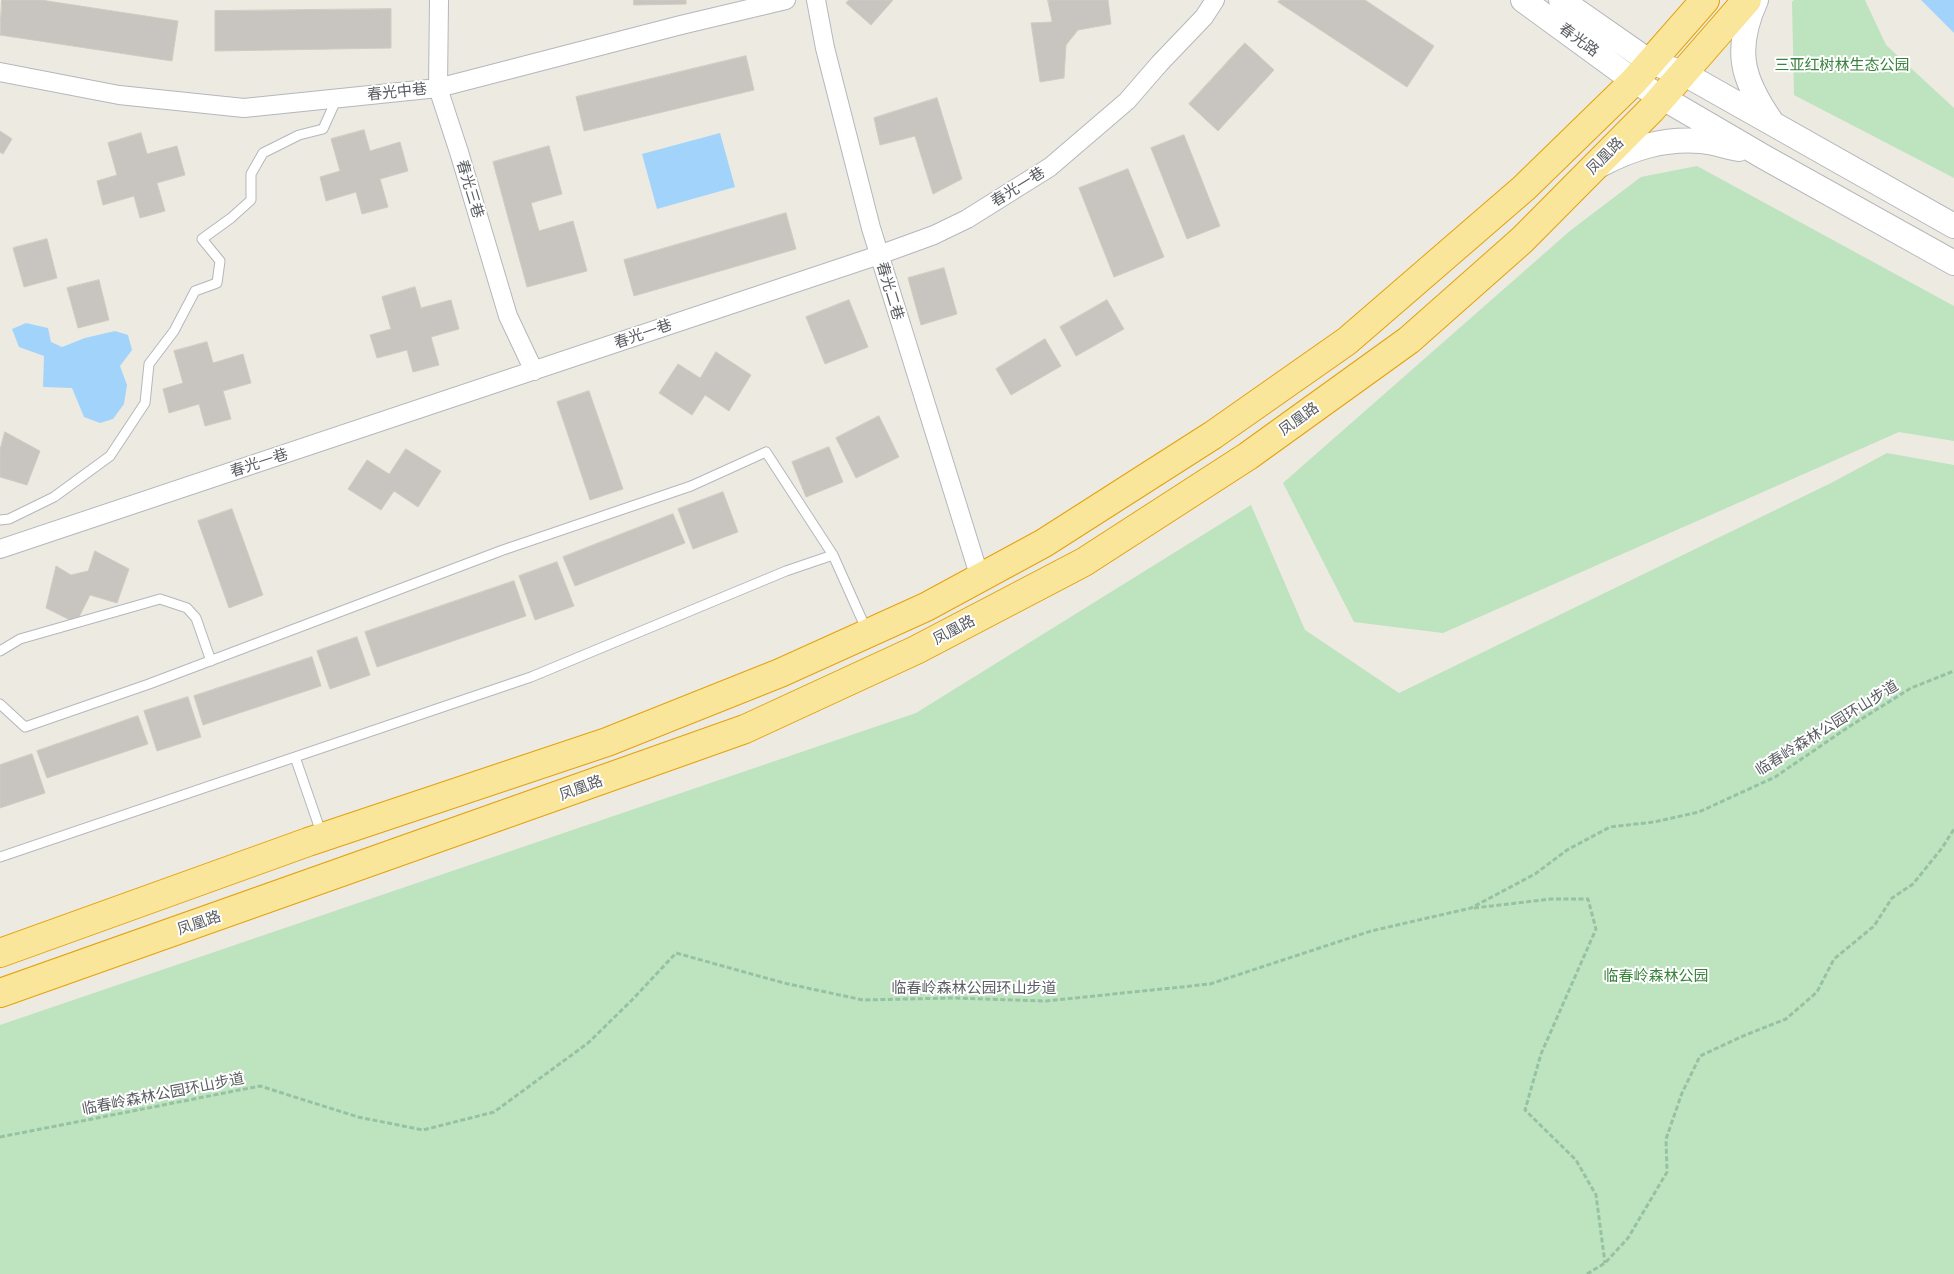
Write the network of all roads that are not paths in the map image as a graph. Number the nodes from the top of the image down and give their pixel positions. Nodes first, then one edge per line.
1 (439, 0) edge
2 (786, 0) edge
3 (816, 0) edge
4 (1215, 0) edge
5 (1523, 0) edge
6 (1561, 0) edge
7 (1705, 0) edge
8 (1748, 0) edge
9 (1756, 0) edge
10 (0, 72) edge
11 (1642, 72) junction
12 (1683, 74) junction
13 (438, 88) junction
14 (1663, 96) junction
15 (337, 98) junction
16 (1774, 124) junction
17 (1755, 152) junction
18 (1592, 169) junction
19 (1954, 226) edge
20 (879, 255) junction
21 (1954, 263) edge
22 (534, 371) junction
23 (0, 520) edge
24 (0, 549) edge
25 (832, 555) junction
26 (980, 578) junction
27 (868, 633) junction
28 (0, 651) edge
29 (211, 661) junction
30 (0, 704) edge
31 (295, 757) junction
32 (323, 837) junction
33 (0, 857) edge
34 (0, 953) edge
35 (0, 993) edge

1 - 13 street, 春光三巷
2 - 13 street, 春光中巷
3 - 20 street, 春光二巷
4 - 20 street, 春光一巷
5 - 11 main road, 春光路
6 - 11 main road, 春光路
7 - 11 highway
8 - 12 highway, 凤凰路
9 - 16 main road
10 - 15 street, 春光中巷
11 - 12 main road
11 - 14 main road
11 - 26 highway
12 - 14 highway, 凤凰路
12 - 16 main road
13 - 15 street, 春光中巷
13 - 22 street, 春光三巷
14 - 17 main road
14 - 18 highway, 凤凰路
15 - 23 lane
16 - 19 main road
17 - 18 main road
17 - 21 main road
18 - 35 highway, 凤凰路
20 - 22 street, 春光一巷
20 - 26 street, 春光二巷
22 - 24 street, 春光一巷
25 - 27 lane
25 - 29 lane
25 - 31 lane
26 - 27 highway
27 - 32 highway
28 - 29 lane
29 - 30 lane
31 - 32 lane
31 - 33 lane
32 - 34 highway

